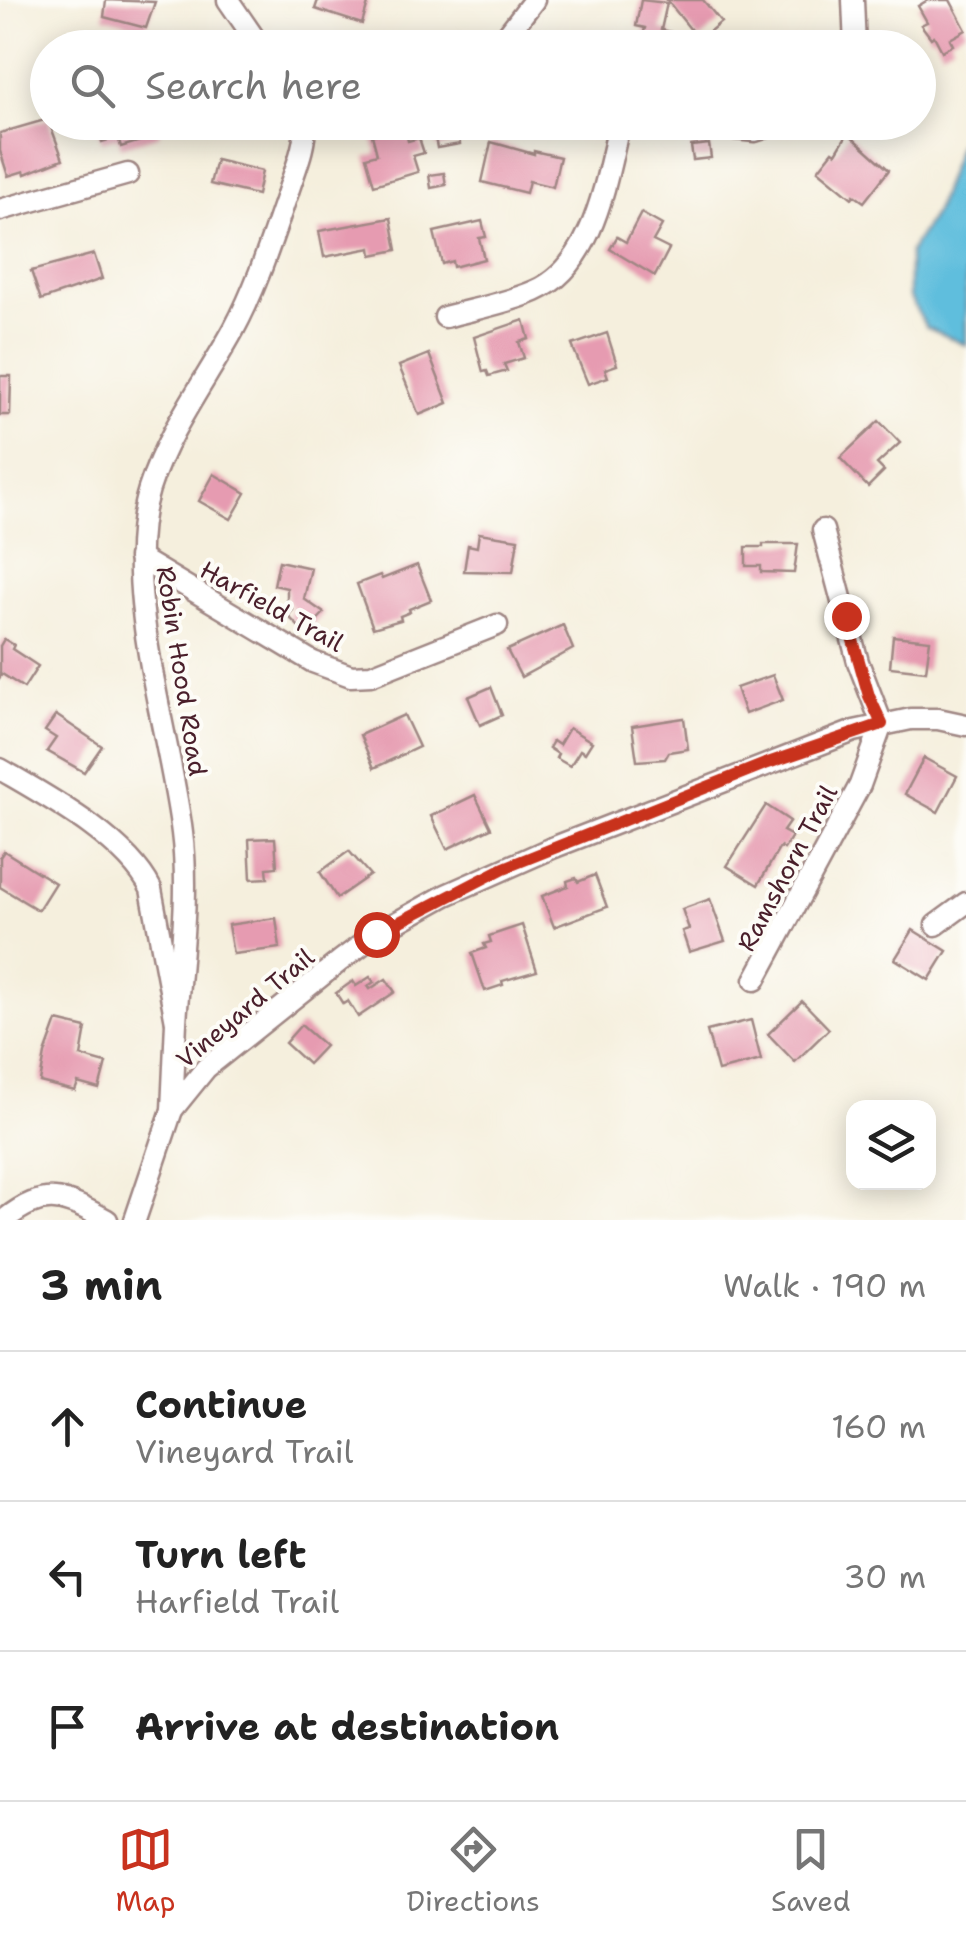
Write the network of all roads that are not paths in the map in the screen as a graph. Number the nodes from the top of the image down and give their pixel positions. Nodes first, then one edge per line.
1 (228, 0) edge
2 (534, 0) edge
3 (852, 0) edge
4 (249, 30) edge
5 (511, 30) edge
6 (854, 30) edge
7 (303, 140) edge
8 (616, 140) edge
9 (128, 174) dead end
10 (0, 210) edge
11 (445, 317) dead end
12 (823, 530) dead end
13 (139, 558) junction
14 (498, 625) dead end
15 (882, 724) junction
16 (966, 724) edge
17 (0, 769) edge
18 (966, 903) edge
19 (936, 925) dead end
20 (755, 980) dead end
21 (176, 1022) junction
22 (172, 1110) junction
23 (4, 1220) edge
24 (107, 1220) edge
25 (134, 1220) edge

1 - 4 street
2 - 5 street
3 - 6 street
7 - 13 street, Robin Hood Road
8 - 11 street
9 - 10 street
12 - 15 street
13 - 14 street, Harfield Trail
13 - 21 street, Robin Hood Road
15 - 16 street, Vineyard Trail
15 - 20 street, Ramshorn Trail
15 - 22 street, Vineyard Trail
17 - 21 street
18 - 19 street
21 - 22 street
22 - 25 street
23 - 24 street

